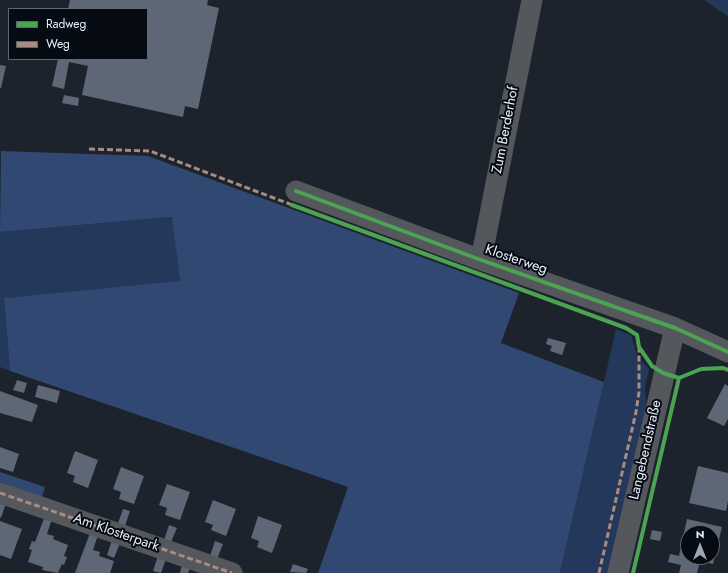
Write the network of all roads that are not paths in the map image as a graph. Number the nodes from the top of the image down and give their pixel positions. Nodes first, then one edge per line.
1 (532, 0) edge
2 (296, 191) dead end
3 (480, 260) junction
4 (675, 328) junction
5 (728, 352) edge
6 (0, 493) edge
7 (232, 573) edge
8 (618, 573) edge

1 - 3 street, Zum Berderhof
2 - 3 street, Klosterweg
3 - 4 street, Klosterweg
4 - 5 street, Klosterweg
4 - 8 street, Langebendstraße
6 - 7 street, Am Klosterpark

